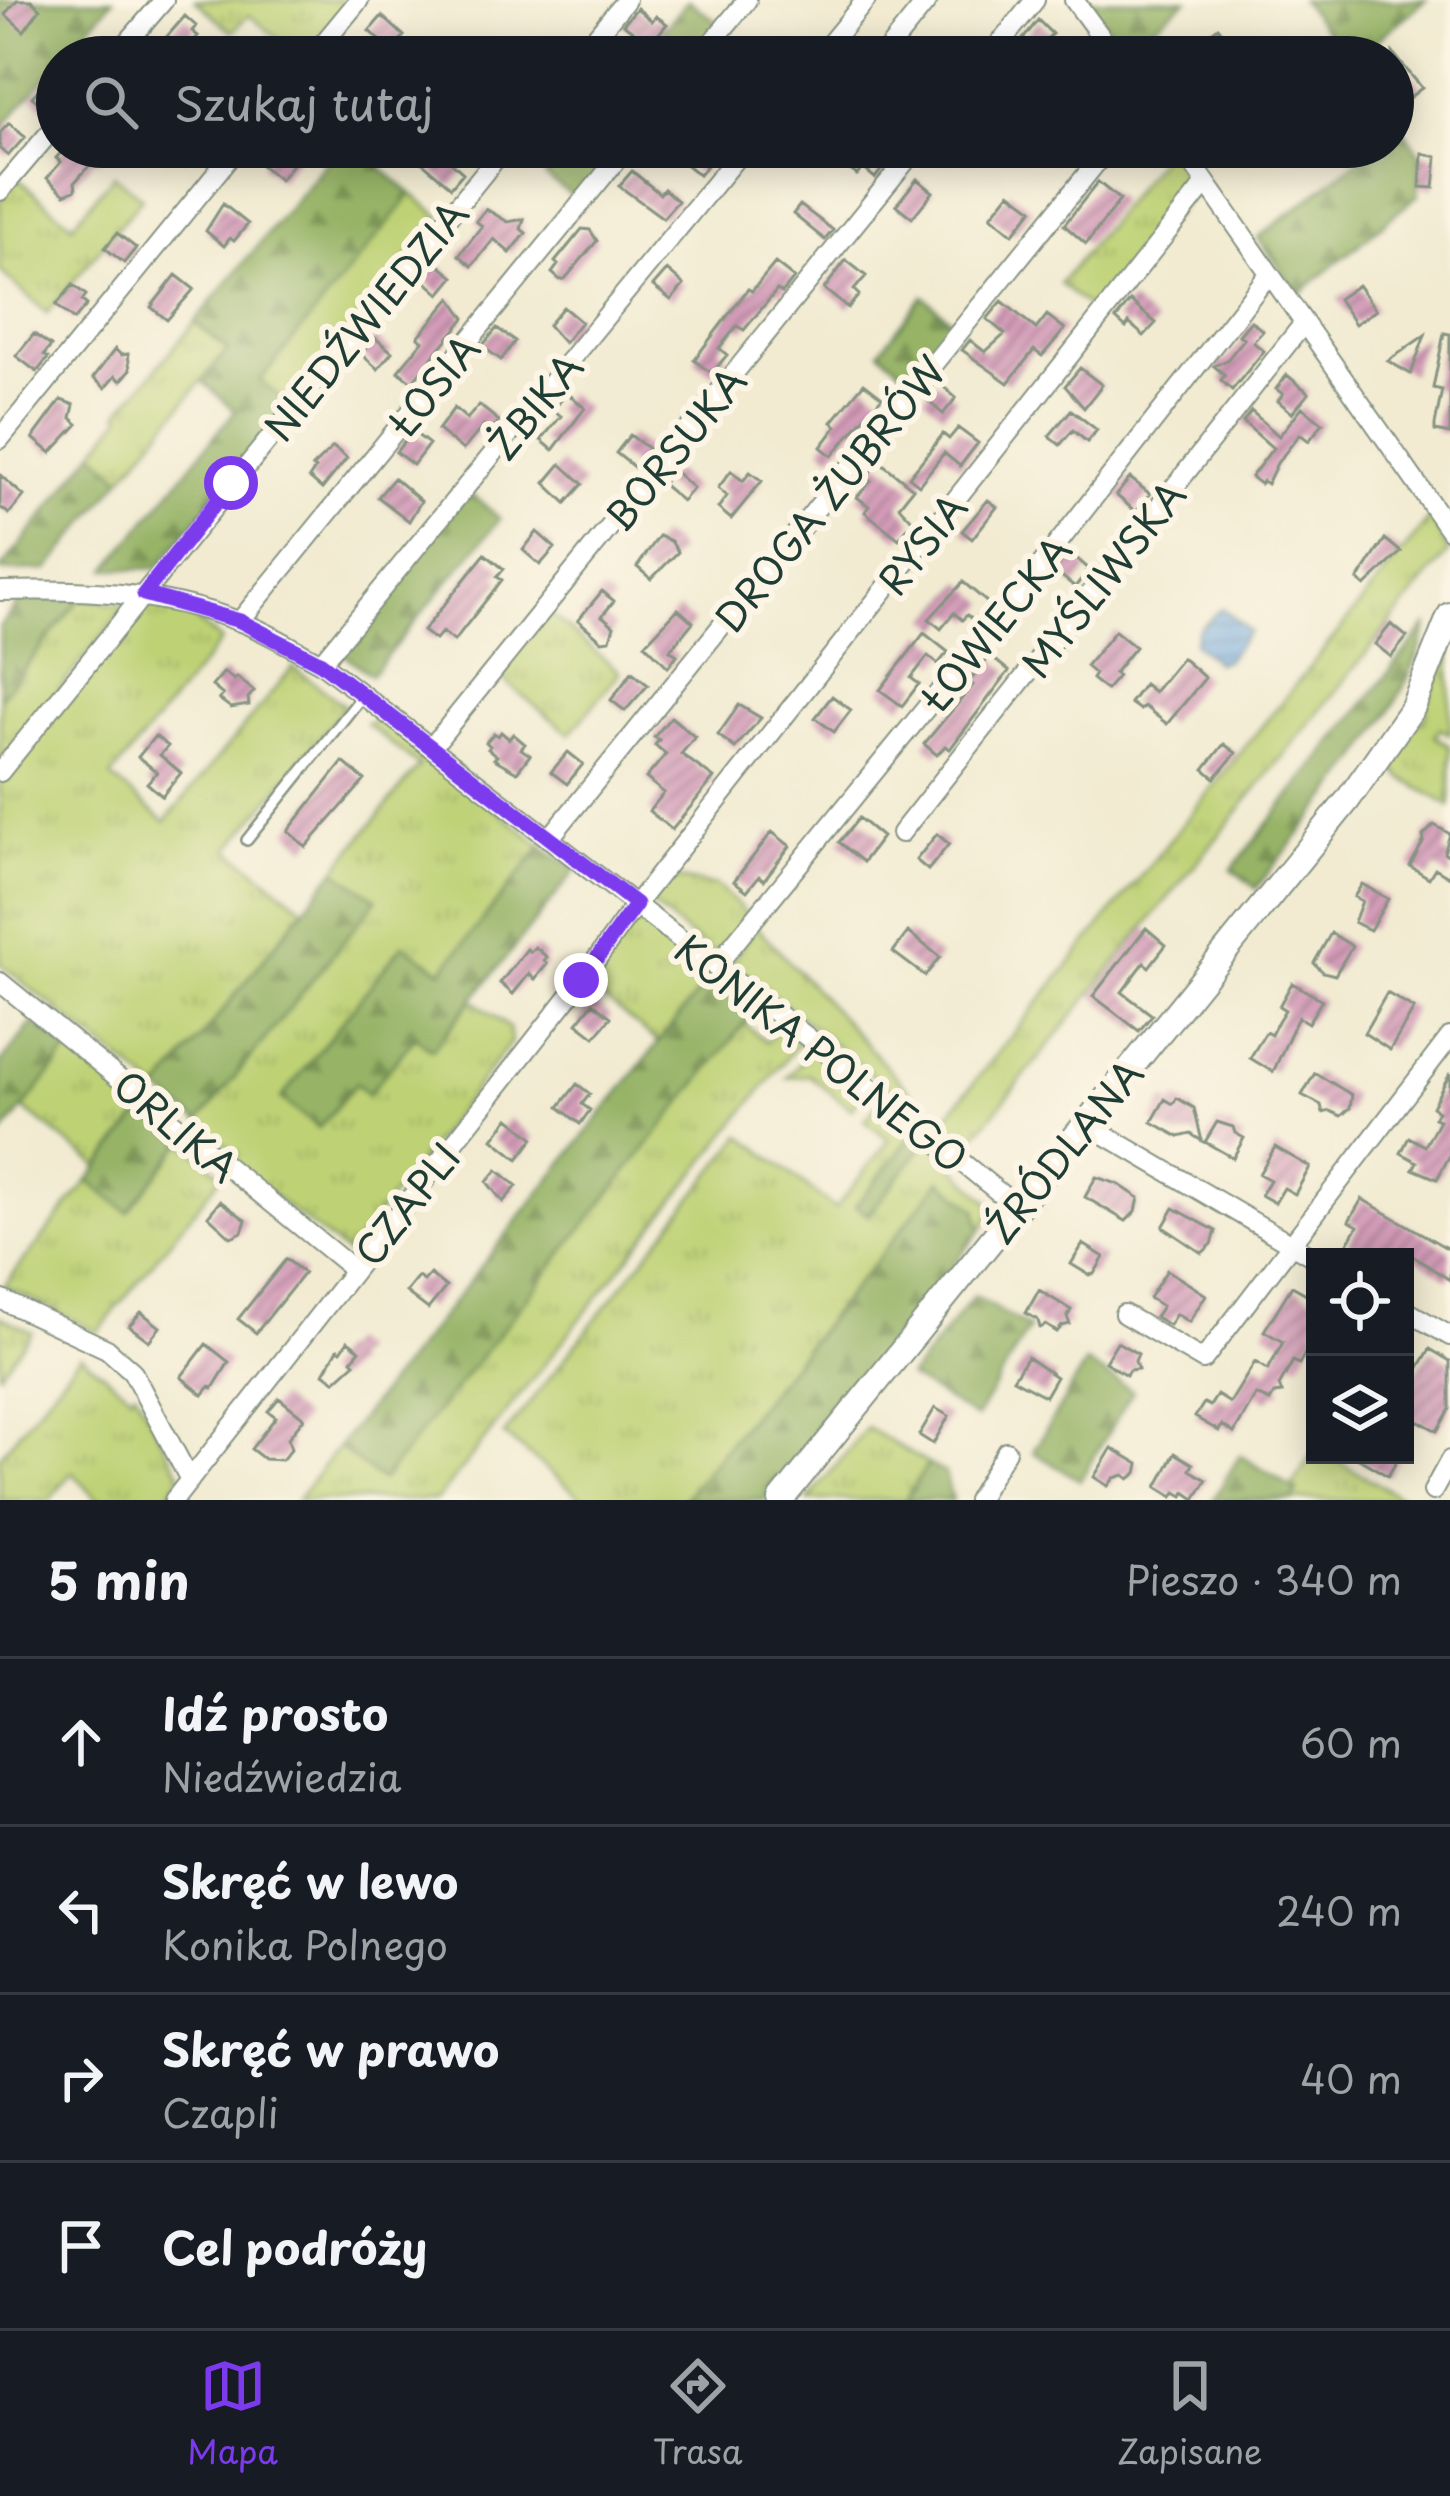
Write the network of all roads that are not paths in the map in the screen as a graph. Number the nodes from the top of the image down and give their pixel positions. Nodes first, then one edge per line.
1 (164, 0) edge
2 (359, 0) edge
3 (626, 0) edge
4 (747, 0) edge
5 (866, 0) edge
6 (928, 0) edge
7 (1035, 0) edge
8 (1074, 0) edge
9 (133, 36) edge
10 (329, 36) edge
11 (596, 36) edge
12 (717, 36) edge
13 (836, 36) edge
14 (899, 36) edge
15 (1006, 36) edge
16 (1101, 36) edge
17 (36, 148) edge
18 (221, 168) edge
19 (488, 168) edge
20 (610, 168) edge
21 (729, 168) edge
22 (900, 168) edge
23 (1092, 168) edge
24 (1196, 168) edge
25 (1206, 183) junction
26 (0, 190) edge
27 (1269, 274) junction
28 (1304, 323) junction
29 (0, 439) edge
30 (1450, 531) edge
31 (0, 591) edge
32 (144, 594) junction
33 (1450, 615) edge
34 (240, 621) junction
35 (321, 663) junction
36 (363, 695) junction
37 (431, 748) junction
38 (0, 772) edge
39 (901, 833) dead end
40 (549, 839) junction
41 (247, 840) dead end
42 (636, 904) junction
43 (716, 967) junction
44 (0, 982) edge
45 (1450, 1036) edge
46 (1085, 1123) junction
47 (1017, 1207) junction
48 (1294, 1246) junction
49 (1306, 1253) edge
50 (353, 1269) junction
51 (0, 1299) edge
52 (1124, 1314) dead end
53 (1414, 1315) edge
54 (1450, 1336) edge
55 (1006, 1451) dead end
56 (1450, 1460) edge
57 (190, 1480) junction
58 (1432, 1491) dead end
59 (173, 1500) edge
60 (781, 1500) edge
61 (977, 1500) edge

1 - 9 street
2 - 10 street
3 - 11 street
4 - 12 street
5 - 13 street
6 - 14 street
7 - 15 street
8 - 16 street
17 - 26 street
18 - 29 street
19 - 32 street, NIEDŹWIEDZIA
20 - 34 street, ŁOSIA
21 - 35 street, ŻBIKA
22 - 37 street, BORSUKA
23 - 40 street, DROGA ŻUBRÓW
24 - 25 street
25 - 27 street
25 - 42 street, RYSIA
27 - 28 street
27 - 43 street, ŁOWIECKA
28 - 30 street
28 - 39 street, MYŚLIWSKA
31 - 32 street, KONIKA POLNEGO
32 - 34 street, KONIKA POLNEGO
32 - 38 street, NIEDŹWIEDZIA
33 - 46 main road, ŹRÓDLANA
34 - 35 street, KONIKA POLNEGO
35 - 36 street, KONIKA POLNEGO
36 - 37 street, KONIKA POLNEGO
36 - 41 lane
37 - 40 street, KONIKA POLNEGO
40 - 42 street, KONIKA POLNEGO
42 - 43 street, KONIKA POLNEGO
42 - 50 street, CZAPLI
43 - 47 street, KONIKA POLNEGO
44 - 50 street, ORLIKA
45 - 48 street
46 - 47 main road, ŹRÓDLANA
46 - 48 street
47 - 60 main road, ŹRÓDLANA
48 - 49 street
48 - 52 street
50 - 57 street, CZAPLI
51 - 57 street
53 - 54 street
55 - 61 street
56 - 58 street
57 - 59 street, CZAPLI

